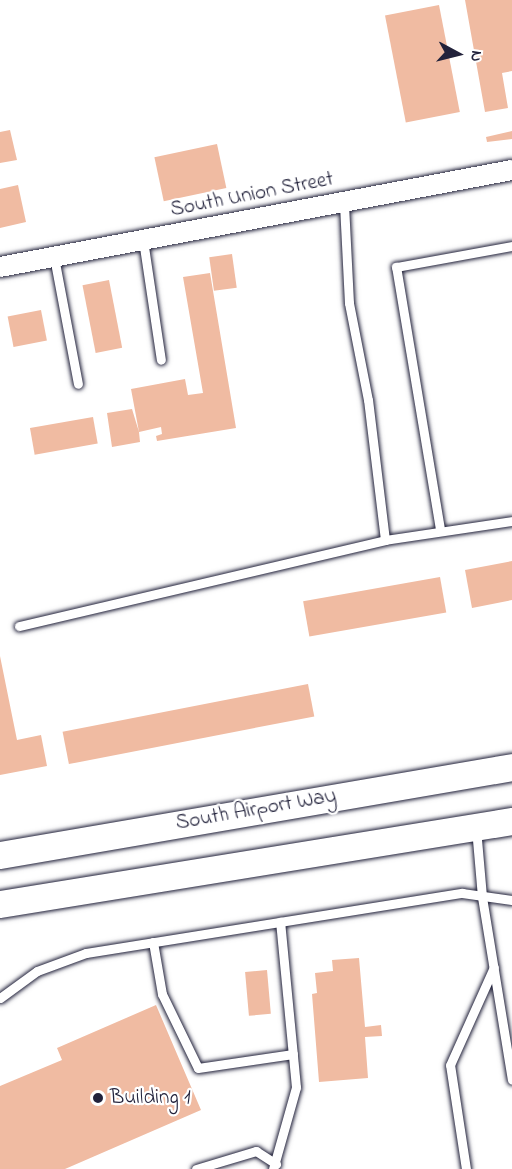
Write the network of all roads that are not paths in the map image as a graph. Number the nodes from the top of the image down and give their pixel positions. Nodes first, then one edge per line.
1 (512, 170) edge
2 (344, 203) junction
3 (143, 240) junction
4 (512, 246) edge
5 (54, 257) junction
6 (0, 267) edge
7 (161, 360) dead end
8 (78, 384) dead end
9 (512, 521) edge
10 (440, 530) junction
11 (385, 540) junction
12 (19, 626) dead end
13 (512, 767) edge
14 (512, 821) edge
15 (476, 826) junction
16 (0, 855) edge
17 (482, 897) junction
18 (512, 900) edge
19 (0, 904) edge
20 (280, 922) junction
21 (153, 942) junction
22 (494, 967) junction
23 (0, 999) edge
24 (293, 1054) junction
25 (512, 1080) edge
26 (274, 1166) edge
27 (196, 1169) edge
28 (466, 1169) edge

1 - 2 street, South Union Street
2 - 3 street, South Union Street
2 - 11 lane
3 - 5 street, South Union Street
3 - 7 lane
4 - 10 lane
5 - 6 street, South Union Street
5 - 8 lane
9 - 10 lane
10 - 11 lane
11 - 12 lane
13 - 16 main road, South Airport Way
14 - 15 main road
15 - 17 lane
15 - 19 main road
17 - 18 lane
17 - 20 lane
17 - 22 lane
20 - 21 lane
20 - 24 lane
21 - 23 lane
21 - 24 lane
22 - 25 lane
22 - 28 lane
24 - 26 lane
26 - 27 lane

